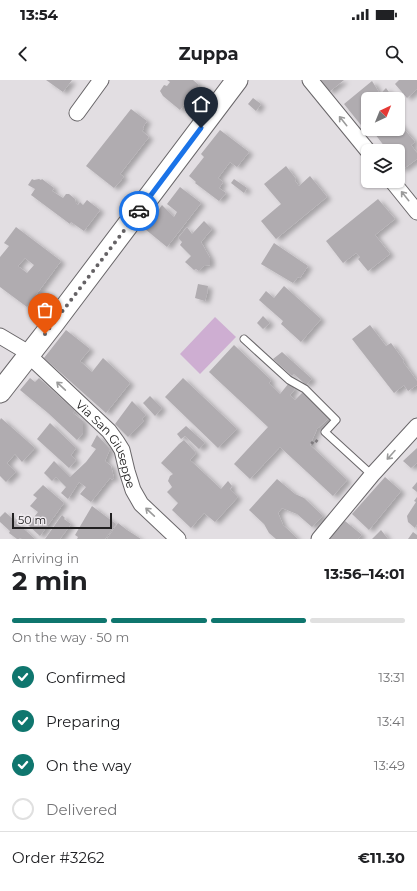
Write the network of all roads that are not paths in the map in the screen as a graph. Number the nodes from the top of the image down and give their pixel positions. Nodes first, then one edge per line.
1 (101, 80) edge
2 (237, 80) edge
3 (310, 80) edge
4 (77, 113) dead end
5 (362, 144) edge
6 (398, 188) edge
7 (417, 212) edge
8 (0, 336) edge
9 (244, 339) dead end
10 (28, 355) junction
11 (0, 392) edge
12 (417, 426) edge
13 (372, 475) junction
14 (178, 539) edge
15 (319, 539) edge

1 - 4 street
2 - 10 street
5 -> 3 street
7 -> 6 street
8 - 10 street, Via San Giuseppe
9 - 13 lane
10 - 11 street
14 -> 10 street, Via San Giuseppe
12 -> 13 street
13 - 15 street

